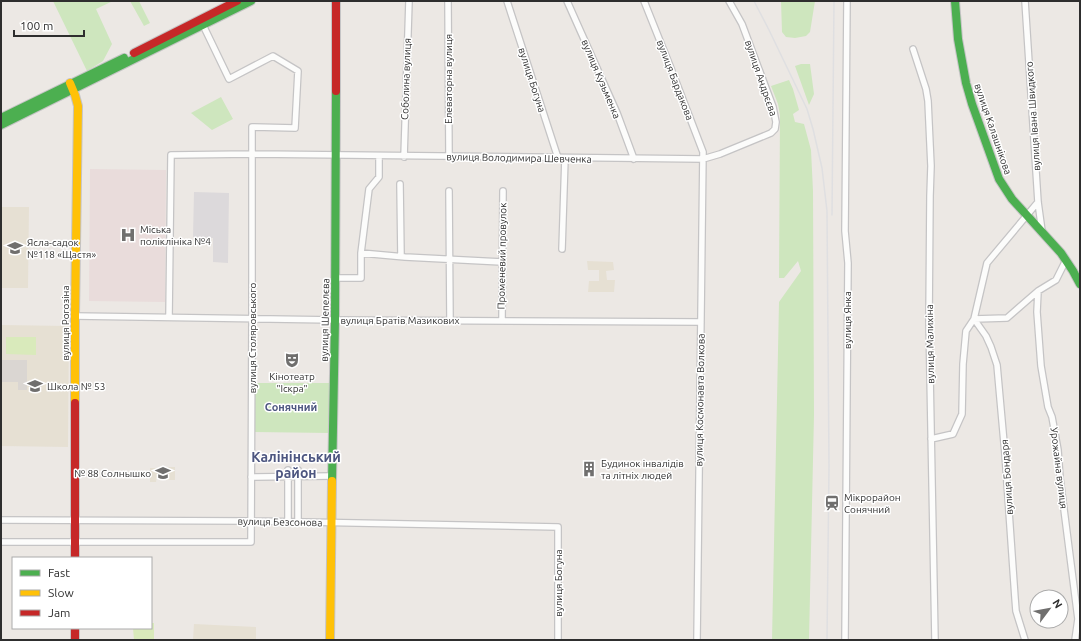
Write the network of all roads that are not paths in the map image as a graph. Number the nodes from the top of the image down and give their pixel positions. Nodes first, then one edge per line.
1 (237, 1) edge
2 (251, 1) edge
3 (336, 1) edge
4 (409, 1) edge
5 (448, 1) edge
6 (507, 1) edge
7 (567, 1) edge
8 (644, 1) edge
9 (729, 1) edge
10 (847, 1) edge
11 (955, 1) edge
12 (1025, 1) edge
13 (203, 25) junction
14 (913, 49) dead end
15 (72, 86) junction
16 (1, 118) edge
17 (1, 125) edge
18 (252, 154) junction
19 (335, 156) junction
20 (379, 156) junction
21 (404, 156) junction
22 (448, 157) junction
23 (558, 158) junction
24 (564, 158) junction
25 (634, 159) junction
26 (703, 159) junction
27 (400, 184) dead end
28 (449, 191) dead end
29 (503, 191) dead end
30 (1038, 202) junction
31 (1027, 215) junction
32 (1042, 231) junction
33 (562, 249) dead end
34 (361, 253) junction
35 (401, 256) junction
36 (450, 259) junction
37 (1066, 260) junction
38 (502, 262) junction
39 (335, 278) junction
40 (1080, 284) edge
41 (1038, 291) junction
42 (75, 316) junction
43 (170, 317) junction
44 (974, 318) junction
45 (252, 319) junction
46 (335, 320) junction
47 (450, 320) junction
48 (502, 321) junction
49 (701, 322) junction
50 (931, 439) junction
51 (288, 473) junction
52 (298, 473) junction
53 (332, 476) junction
54 (251, 477) junction
55 (1, 520) edge
56 (75, 521) junction
57 (251, 521) junction
58 (288, 522) junction
59 (298, 522) junction
60 (331, 523) junction
61 (558, 527) joint
62 (1, 542) edge
63 (75, 542) junction
64 (251, 542) joint
65 (75, 557) edge
66 (1079, 618) edge
67 (75, 629) edge
68 (75, 640) edge
69 (330, 640) edge
70 (558, 640) edge
71 (697, 640) edge
72 (845, 640) edge
73 (935, 640) edge
74 (1025, 640) edge
75 (1075, 640) edge

1 - 15 street
2 - 13 street
3 - 19 street, вулиця Шепелєва
4 - 21 street, Соболина вулиця
5 - 22 street, Елеваторна вулиця
6 - 23 street, вулиця Богуна
7 - 25 street, вулиця Кузьменка
8 - 26 street, вулиця Бардакова
9 - 26 street, вулиця Андрєєва
10 - 72 street, вулиця Янка
11 - 31 street, вулиця Калашнікова
12 - 30 street, вулиця Івана Швидкого
13 - 15 street
13 - 18 street, вулиця Столяровського
14 - 50 street, вулиця Малихіна
15 - 16 street
15 - 17 street
15 - 42 street, вулиця Рогозіна
18 - 19 street, вулиця Володимира Шевченка
18 - 43 street, вулиця Володимира Шевченка
18 - 45 street, вулиця Столяровського
19 - 20 street, вулиця Володимира Шевченка
19 - 39 street, вулиця Шепелєва
20 - 21 street, вулиця Володимира Шевченка
20 - 34 street
21 - 22 street, вулиця Володимира Шевченка
22 - 23 street, вулиця Володимира Шевченка
23 - 24 street, вулиця Володимира Шевченка
24 - 25 street, вулиця Володимира Шевченка
24 - 33 street
25 - 26 street, вулиця Володимира Шевченка
26 - 49 street, вулиця Космонавта Волкова
27 - 35 street
28 - 36 street
29 - 38 street, Променевий провулок
30 - 31 street
30 - 32 street, вулиця Івана Швидкого
31 - 32 street, вулиця Калашнікова
31 - 44 street
32 - 37 street, вулиця Калашнікова
34 - 35 street
34 - 39 street
35 - 36 street
36 - 38 street
36 - 47 street
37 - 40 street, вулиця Калашнікова
37 - 41 street
38 - 48 street, Променевий провулок
39 - 46 street, вулиця Шепелєва
41 - 44 street
41 - 66 street, Урожайна вулиця
42 - 43 street, вулиця Братів Мазикових
42 - 56 street, вулиця Рогозіна
43 - 45 street, вулиця Братів Мазикових
44 - 50 street
44 - 74 street, вулиця Бондаря
45 - 46 street, вулиця Братів Мазикових
45 - 54 street, вулиця Столяровського
46 - 47 street, вулиця Братів Мазикових
46 - 53 street, вулиця Шепелєва
47 - 48 street, вулиця Братів Мазикових
48 - 49 street, вулиця Братів Мазикових
49 - 71 street, вулиця Космонавта Волкова
50 - 73 street, вулиця Малихіна
51 - 52 street
51 - 54 street
51 - 58 street
52 - 53 street
52 - 59 street
53 - 60 street, вулиця Шепелєва
54 - 57 street, вулиця Столяровського
55 - 56 street, вулиця Безсонова
56 - 57 street, вулиця Безсонова
56 - 63 street, вулиця Рогозіна
57 - 58 street, вулиця Безсонова
57 - 64 street, вулиця Столяровського
58 - 59 street, вулиця Безсонова
59 - 60 street, вулиця Безсонова
60 - 61 street, вулиця Безсонова
60 - 69 street, вулиця Шепелєва
61 - 70 street, вулиця Богуна
62 - 63 street, вулиця Безсонова
63 - 64 street, вулиця Безсонова
63 - 65 street, вулиця Рогозіна
66 - 75 street, Урожайна вулиця
67 - 68 street

